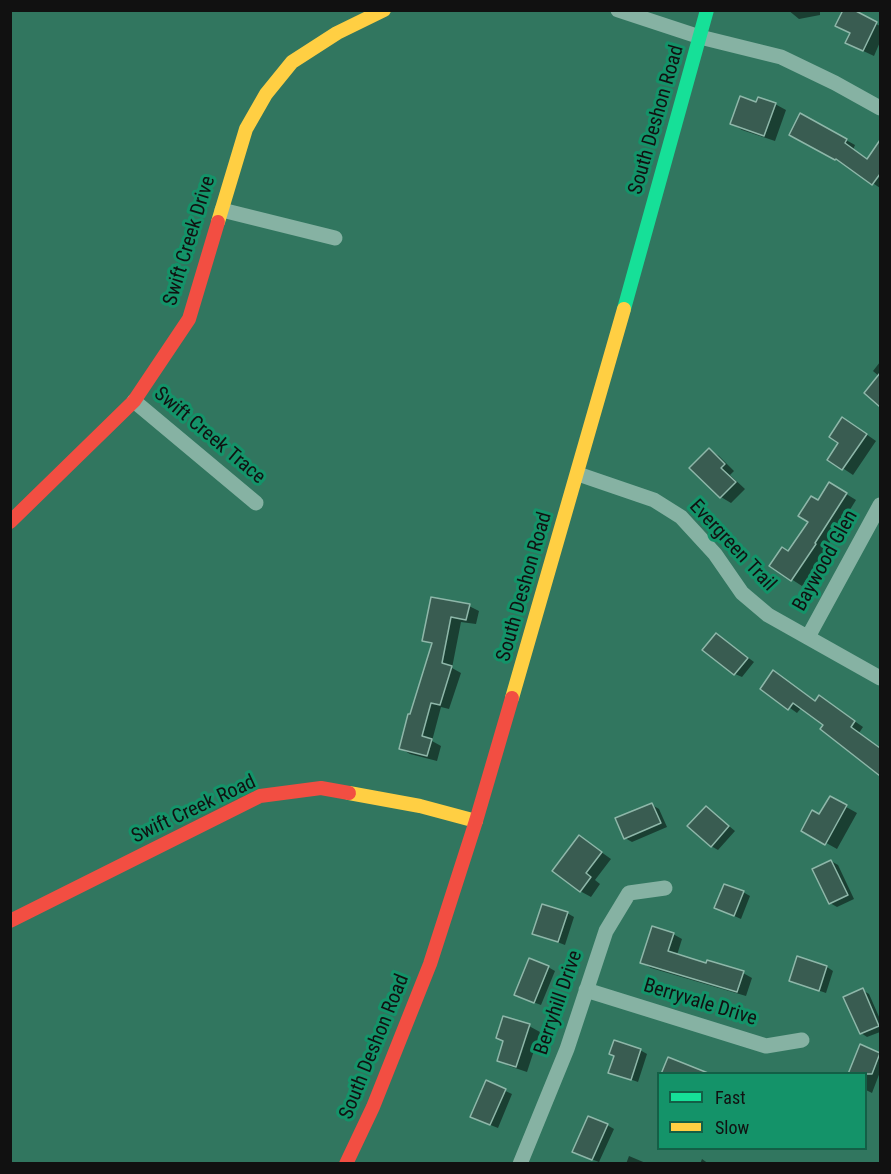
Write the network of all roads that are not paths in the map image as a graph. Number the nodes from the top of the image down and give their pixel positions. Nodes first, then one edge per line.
1 (384, 10) edge
2 (618, 10) edge
3 (707, 10) edge
4 (700, 37) junction
5 (880, 108) edge
6 (222, 210) junction
7 (335, 238) dead end
8 (134, 401) junction
9 (578, 474) junction
10 (256, 503) dead end
11 (880, 505) edge
12 (10, 522) edge
13 (808, 637) junction
14 (880, 678) edge
15 (476, 821) junction
16 (665, 888) dead end
17 (10, 921) edge
18 (586, 990) junction
19 (802, 1040) dead end
20 (346, 1164) edge
21 (519, 1164) edge

1 - 6 street, Swift Creek Drive
2 - 4 street
3 - 4 street, South Deshon Road
4 - 5 street
4 - 9 street, South Deshon Road
6 - 7 street
6 - 8 street, Swift Creek Drive
8 - 10 street, Swift Creek Trace
8 - 12 street, Swift Creek Drive
9 - 13 street, Evergreen Trail
9 - 15 street, South Deshon Road
11 - 13 street, Baywood Glen
13 - 14 street, Evergreen Trail
15 - 17 street, Swift Creek Road
15 - 20 street, South Deshon Road
16 - 18 street, Berryhill Drive
18 - 19 street, Berryvale Drive
18 - 21 street, Berryhill Drive

